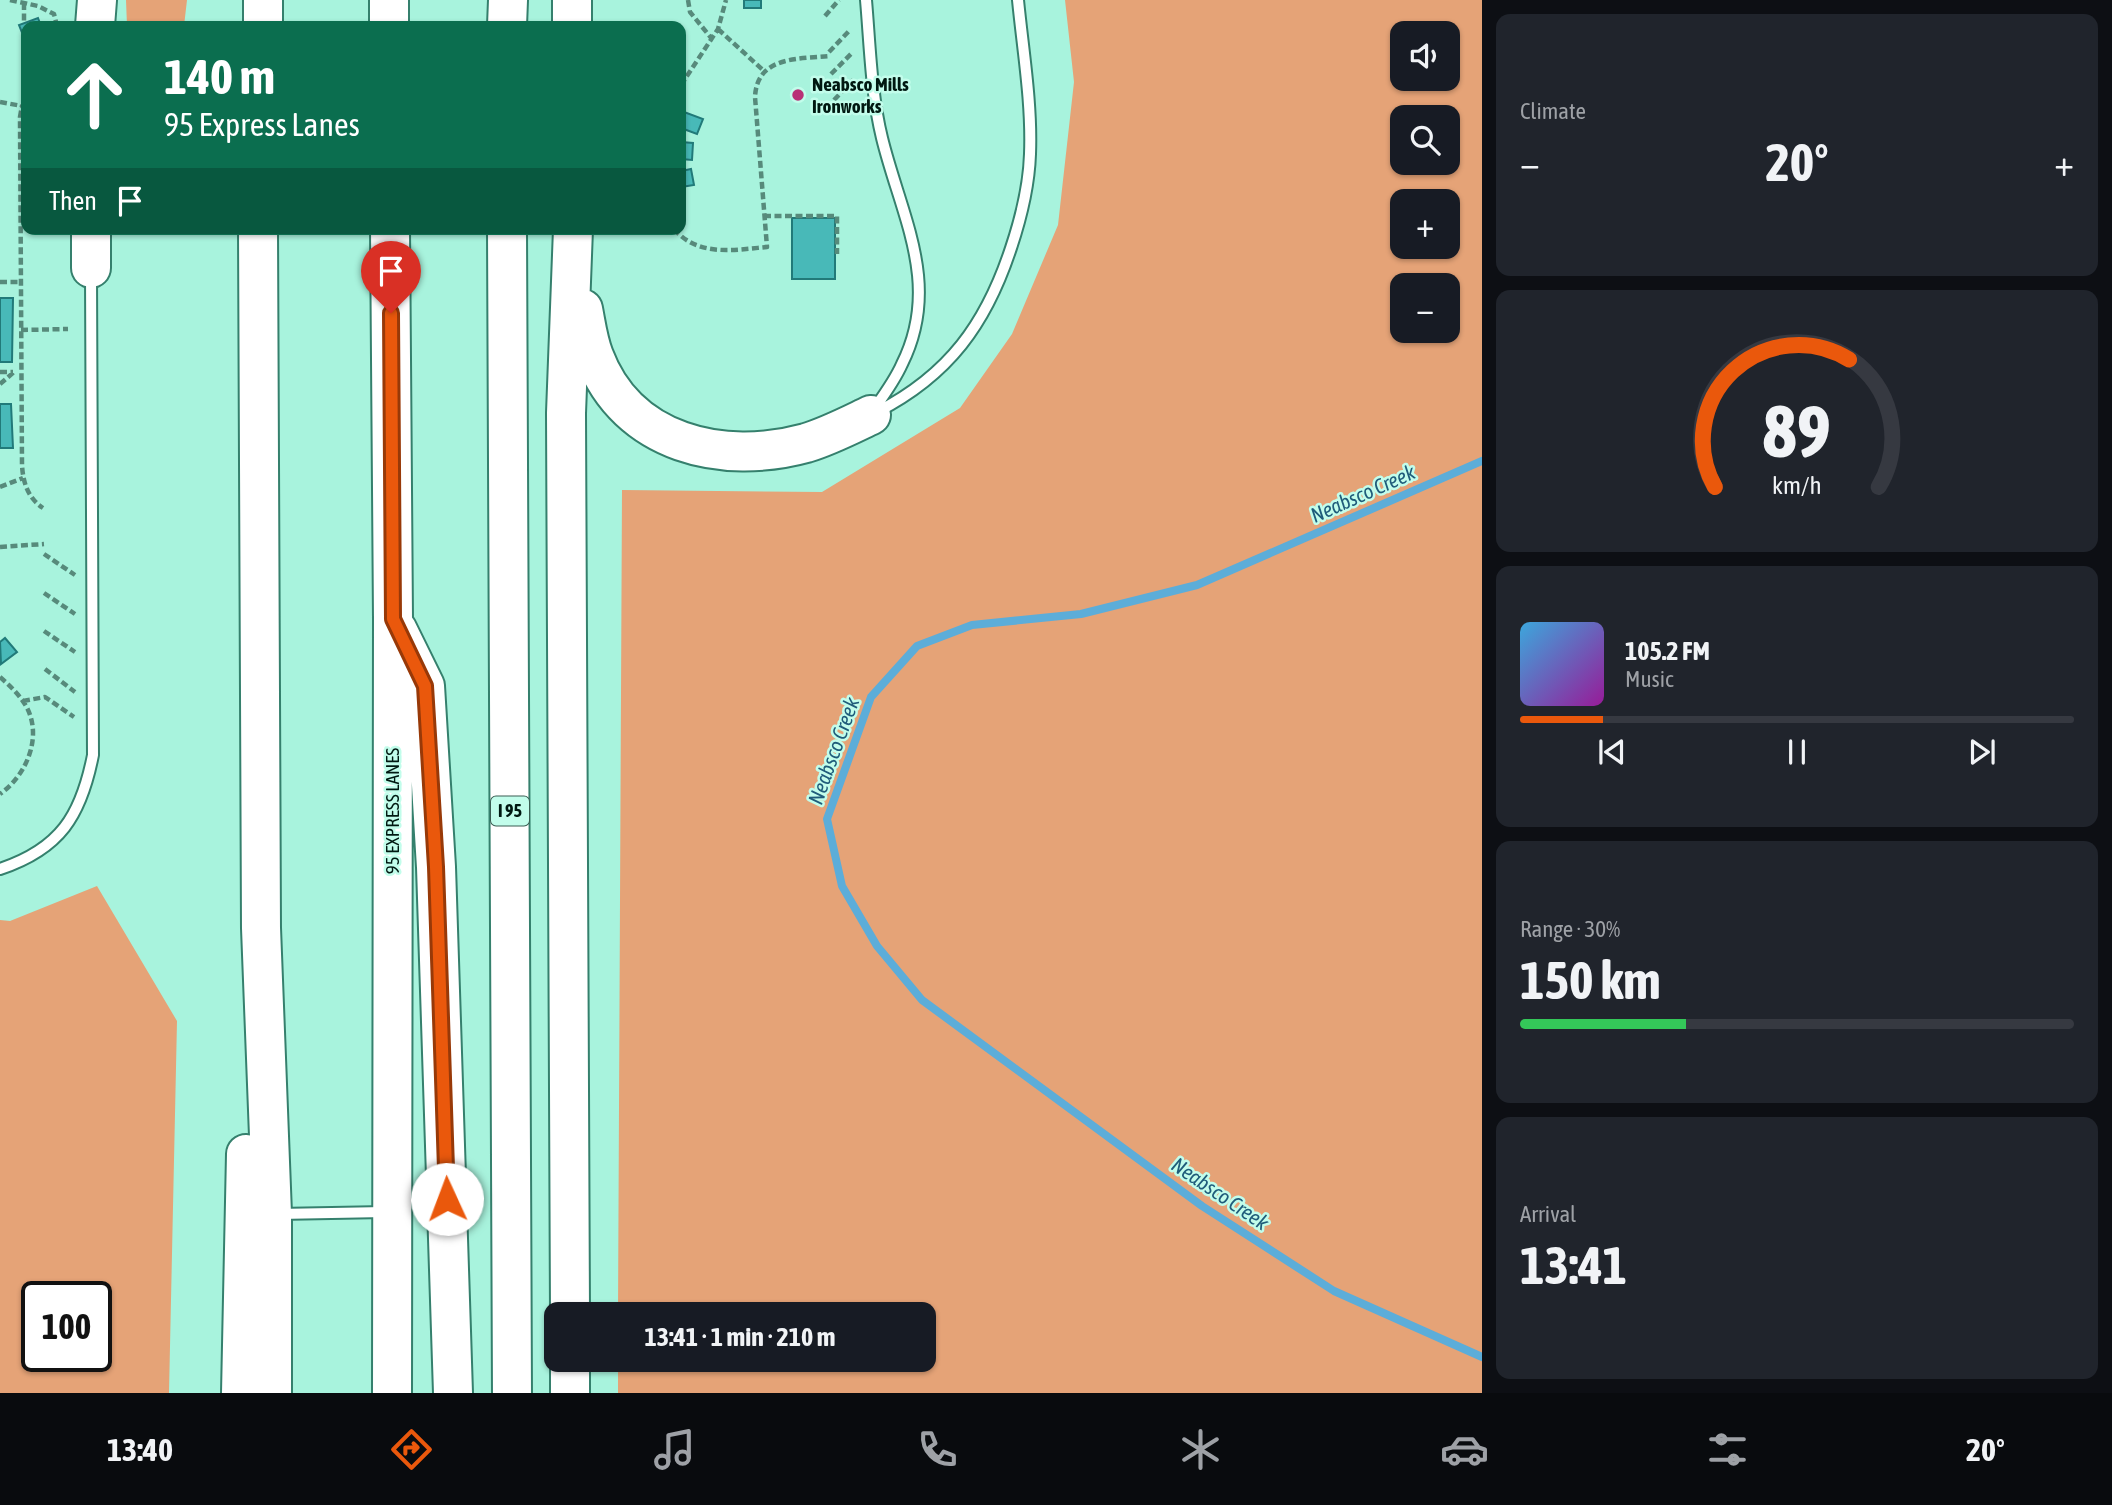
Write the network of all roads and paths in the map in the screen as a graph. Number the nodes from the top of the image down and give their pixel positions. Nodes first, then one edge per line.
1 (12, 0) edge
2 (97, 0) edge
3 (263, 0) edge
4 (389, 0) edge
5 (508, 0) edge
6 (572, 0) edge
7 (688, 0) edge
8 (726, 0) edge
9 (839, 0) edge
10 (866, 0) edge
11 (1018, 0) edge
12 (39, 3) edge
13 (24, 4) junction
14 (825, 16) dead end
15 (24, 21) edge
16 (56, 21) edge
17 (95, 21) edge
18 (262, 21) edge
19 (389, 21) edge
20 (508, 21) edge
21 (572, 21) edge
22 (718, 29) junction
23 (712, 39) junction
24 (829, 57) dead end
25 (764, 71) junction
26 (686, 78) edge
27 (0, 102) edge
28 (21, 104) edge
29 (21, 114) edge
30 (764, 216) junction
31 (91, 235) edge
32 (258, 235) edge
33 (390, 235) edge
34 (507, 235) edge
35 (680, 235) edge
36 (573, 246) edge
37 (837, 254) dead end
38 (91, 268) joint
39 (0, 282) edge
40 (21, 282) junction
41 (68, 329) dead end
42 (21, 330) junction
43 (0, 372) edge
44 (0, 384) edge
45 (871, 415) junction
46 (23, 478) junction
47 (0, 487) edge
48 (43, 508) dead end
49 (44, 544) dead end
50 (0, 547) edge
51 (44, 554) dead end
52 (92, 586) junction
53 (44, 593) dead end
54 (393, 619) junction
55 (92, 627) junction
56 (44, 631) dead end
57 (92, 664) junction
58 (45, 669) dead end
59 (0, 677) edge
60 (23, 701) junction
61 (92, 705) junction
62 (93, 729) junction
63 (0, 794) edge
64 (0, 869) edge
65 (261, 928) junction
66 (391, 1212) junction
67 (272, 1214) junction
68 (570, 1302) edge
69 (570, 1372) edge
70 (241, 1393) edge
71 (272, 1393) edge
72 (392, 1393) edge
73 (453, 1393) edge
74 (512, 1393) edge
75 (570, 1393) edge

1 - 13 path
2 - 17 highway
3 - 18 highway
4 - 19 highway
5 - 20 highway
6 - 21 highway
7 - 23 path
8 - 22 path
9 - 14 path
10 - 45 lane
11 - 45 lane
12 - 13 path
12 - 16 path
13 - 15 path
22 - 23 path
22 - 25 path
23 - 26 path
24 - 25 path
25 - 30 path
27 - 28 path
29 - 40 path
30 - 35 path
30 - 37 path
31 - 38 highway
32 - 65 highway
33 - 54 highway, 95 EXPRESS LANES
34 - 74 highway, I 95
36 - 45 highway
36 - 68 highway
38 - 52 lane
39 - 40 path
40 - 42 path
41 - 42 path
42 - 46 path
43 - 44 path
46 - 47 path
46 - 48 path
49 - 50 path
51 - 52 path
52 - 55 lane
53 - 55 path
54 - 66 highway, 95 EXPRESS LANES
54 - 73 highway
55 - 57 lane
56 - 57 path
57 - 61 lane
58 - 61 path
59 - 60 path
60 - 62 path
60 - 63 path
61 - 62 lane
62 - 64 lane
65 - 67 highway
65 - 70 highway
66 - 67 lane
66 - 72 highway, 95 EXPRESS LANES
67 - 71 highway
69 - 75 highway

